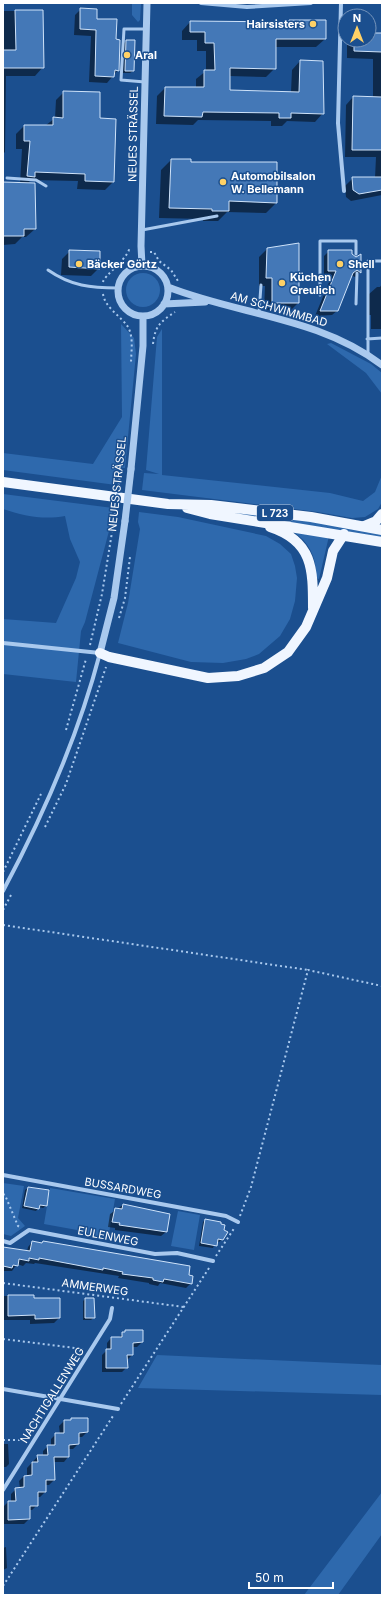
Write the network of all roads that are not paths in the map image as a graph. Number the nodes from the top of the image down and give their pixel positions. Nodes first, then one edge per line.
1 (147, 3) edge
2 (201, 3) edge
3 (311, 3) edge
4 (341, 3) edge
5 (147, 29) junction
6 (145, 82) junction
7 (6, 178) dead end
8 (46, 186) dead end
9 (344, 191) dead end
10 (217, 216) dead end
11 (142, 230) junction
12 (356, 254) dead end
13 (382, 261) edge
14 (142, 265) junction
15 (48, 270) dead end
16 (357, 272) dead end
17 (261, 285) dead end
18 (168, 287) junction
19 (118, 288) junction
20 (320, 295) dead end
21 (209, 301) junction
22 (164, 304) junction
23 (356, 304) dead end
24 (259, 313) junction
25 (143, 316) junction
26 (382, 338) edge
27 (368, 339) junction
28 (368, 354) junction
29 (382, 365) edge
30 (3, 482) edge
31 (168, 504) junction
32 (382, 514) edge
33 (251, 520) junction
34 (364, 527) junction
35 (382, 530) edge
36 (344, 534) junction
37 (382, 542) edge
38 (313, 612) junction
39 (3, 643) edge
40 (100, 653) junction
41 (3, 892) edge
42 (3, 1175) edge
43 (238, 1222) road end
44 (3, 1241) edge
45 (213, 1261) road end
46 (112, 1308) dead end
47 (3, 1389) edge
48 (62, 1398) junction
49 (118, 1408) road end
50 (3, 1490) edge

1 - 5 street, NEUES STRÄSSEL
2 - 3 street
4 - 9 street
5 - 6 street, NEUES STRÄSSEL
5 - 6 lane
6 - 11 street, NEUES STRÄSSEL
7 - 8 lane
10 - 11 lane
11 - 14 street, NEUES STRÄSSEL
12 - 20 lane
13 - 27 lane
14 - 18 street
14 - 19 street
15 - 19 lane
16 - 23 lane
17 - 24 lane
18 - 21 street, AM SCHWIMMBAD
18 - 22 street
19 - 25 street
21 - 22 street, AM SCHWIMMBAD
21 - 24 street, AM SCHWIMMBAD
22 - 25 street
24 - 28 street, AM SCHWIMMBAD
25 - 40 street, NEUES STRÄSSEL, bridge
26 - 27 lane
27 - 28 lane
28 - 29 street, AM SCHWIMMBAD
30 - 31 main road, L 723
31 - 33 main road, L 723
31 - 34 main road, L 723
32 - 34 main road
33 - 36 main road, L 723
33 - 38 main road
34 - 35 main road, L 723
36 - 37 main road, L 723
36 - 38 main road
38 - 40 main road
39 - 40 street
40 - 41 street
42 - 43 street, BUSSARDWEG
44 - 45 street, EULENWEG
46 - 48 street, NACHTIGALLENWEG
47 - 48 street
48 - 49 street
48 - 50 street, NACHTIGALLENWEG

